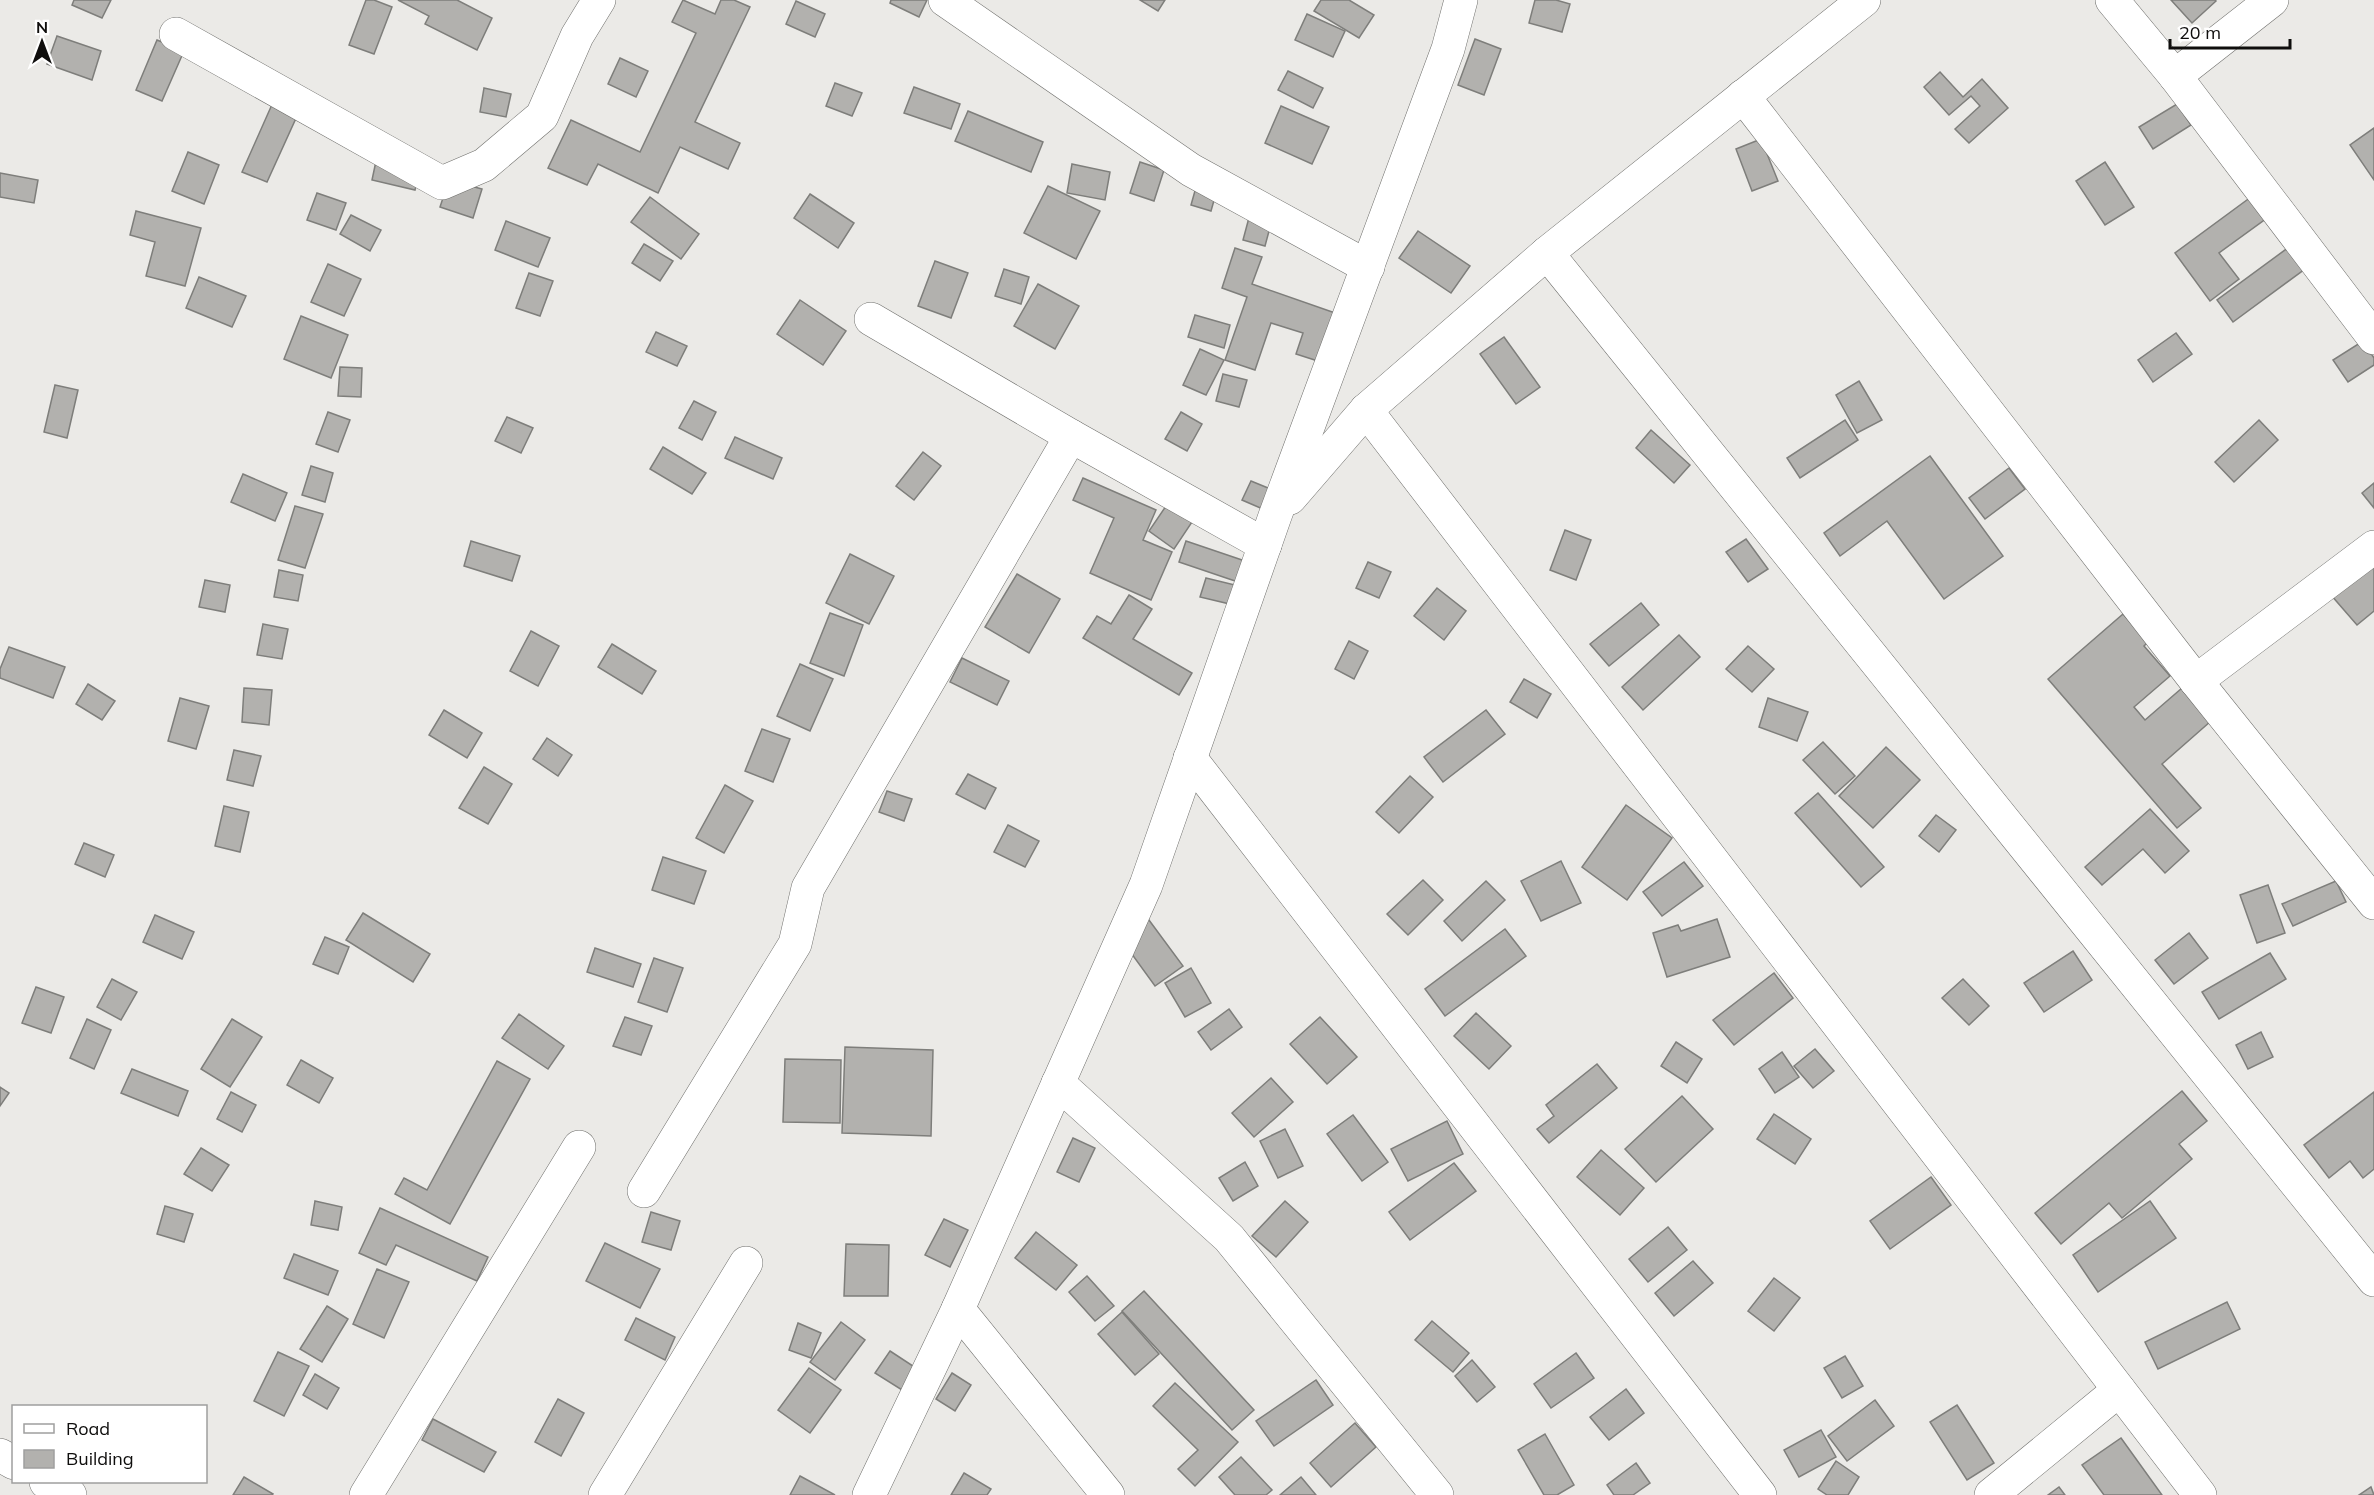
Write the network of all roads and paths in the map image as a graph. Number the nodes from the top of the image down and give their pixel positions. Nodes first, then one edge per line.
1 (599, 0) edge
2 (945, 0) edge
3 (1864, 0) edge
4 (2112, 0) edge
5 (2272, 0) edge
6 (1453, 4) edge
7 (176, 34) dead end
8 (2175, 76) junction
9 (1743, 96) junction
10 (1547, 254) junction
11 (1368, 267) junction
12 (2364, 304) edge
13 (871, 320) dead end
14 (2374, 339) edge
15 (1366, 410) junction
16 (1071, 436) junction
17 (1270, 530) junction
18 (2374, 547) edge
19 (2196, 681) junction
20 (1190, 758) junction
21 (2374, 903) edge
22 (1058, 1083) junction
23 (579, 1147) dead end
24 (644, 1191) dead end
25 (746, 1263) dead end
26 (2374, 1280) edge
27 (958, 1309) junction
28 (2119, 1390) junction
29 (48, 1483) edge
30 (70, 1495) edge
31 (366, 1495) edge
32 (605, 1495) edge
33 (869, 1495) edge
34 (1108, 1495) edge
35 (1437, 1495) edge
36 (1760, 1495) edge
37 (1991, 1495) edge
38 (2200, 1495) edge

1 - 7 street
2 - 11 street
3 - 9 street
4 - 8 street
5 - 8 street
6 - 11 street
8 - 12 street
9 - 10 street
9 - 19 street
10 - 15 street
10 - 26 street
11 - 17 street
12 - 14 street
13 - 16 street
15 - 17 street
15 - 28 street
16 - 17 street
16 - 24 street
17 - 20 street
18 - 19 street
19 - 21 street
20 - 22 street
20 - 36 street
22 - 27 street
22 - 35 street
23 - 31 street
25 - 32 street
27 - 33 street
27 - 34 street
28 - 37 street
28 - 38 street
29 - 30 street

